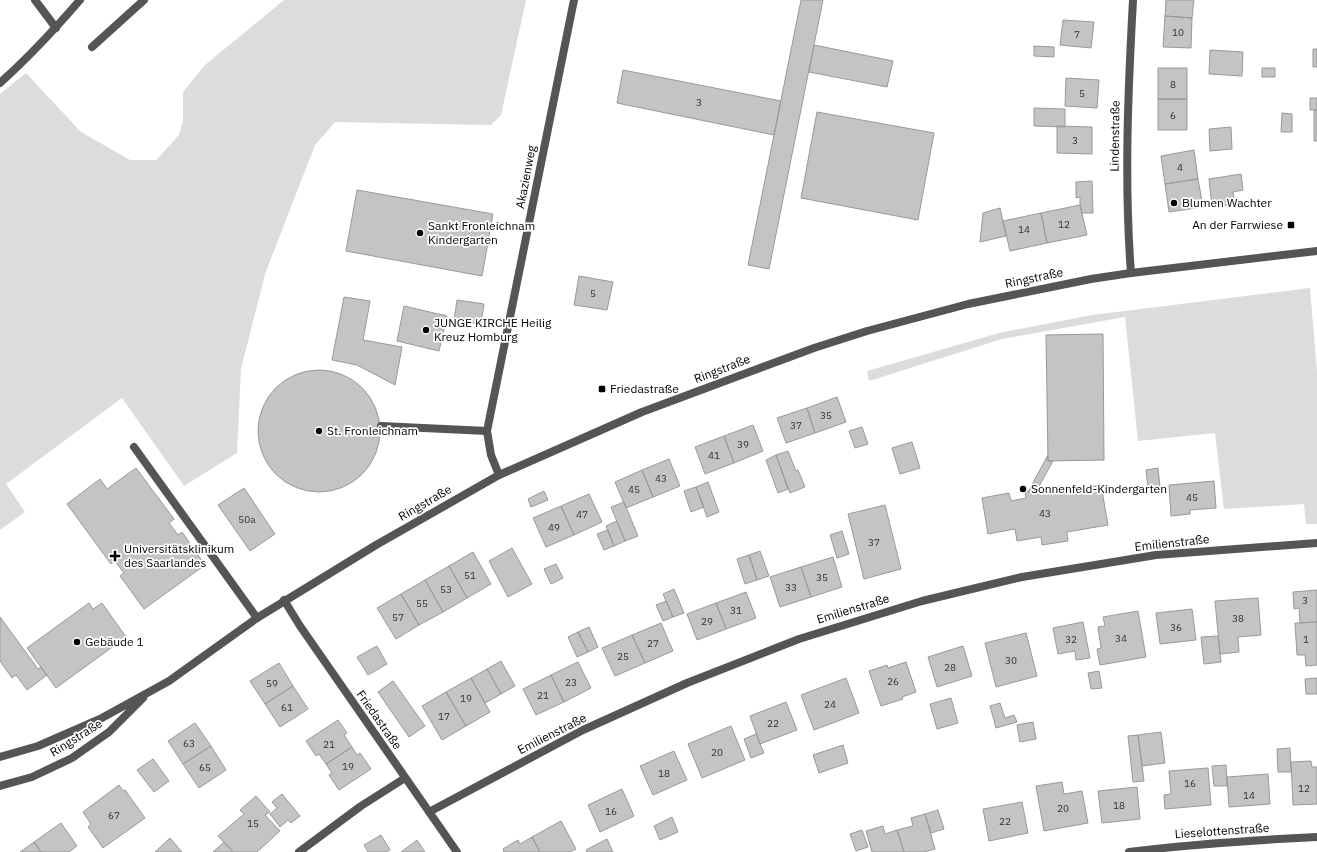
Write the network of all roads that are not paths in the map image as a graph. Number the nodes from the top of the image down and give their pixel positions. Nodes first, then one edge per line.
1 (35, 0) edge
2 (80, 0) edge
3 (144, 0) edge
4 (574, 0) edge
5 (1133, 0) edge
6 (56, 28) junction
7 (92, 47) dead end
8 (0, 83) edge
9 (1317, 251) edge
10 (1131, 273) junction
11 (381, 426) dead end
12 (487, 431) junction
13 (134, 447) dead end
14 (499, 475) junction
15 (1317, 543) edge
16 (284, 600) junction
17 (257, 618) junction
18 (151, 691) junction
19 (0, 757) edge
20 (405, 778) junction
21 (0, 786) edge
22 (429, 812) junction
23 (1317, 837) edge
24 (299, 852) edge
25 (457, 852) edge
26 (1129, 852) edge

1 - 6 street
2 - 6 street
3 - 7 street
4 - 12 street, Akazienweg
5 - 10 street, Lindenstraße
6 - 8 street
9 - 10 street, Ringstraße
10 - 14 street, Ringstraße
11 - 12 street
12 - 14 street, Akazienweg
13 - 17 street
14 - 16 street, Ringstraße
15 - 22 street, Emilienstraße
16 - 17 street, Ringstraße
16 - 20 street, Friedastraße
17 - 18 street, Ringstraße
18 - 19 street, Ringstraße
18 - 21 street, Ringstraße
20 - 22 street, Friedastraße
20 - 24 street
22 - 25 street, Friedastraße
23 - 26 street, Lieselottenstraße

